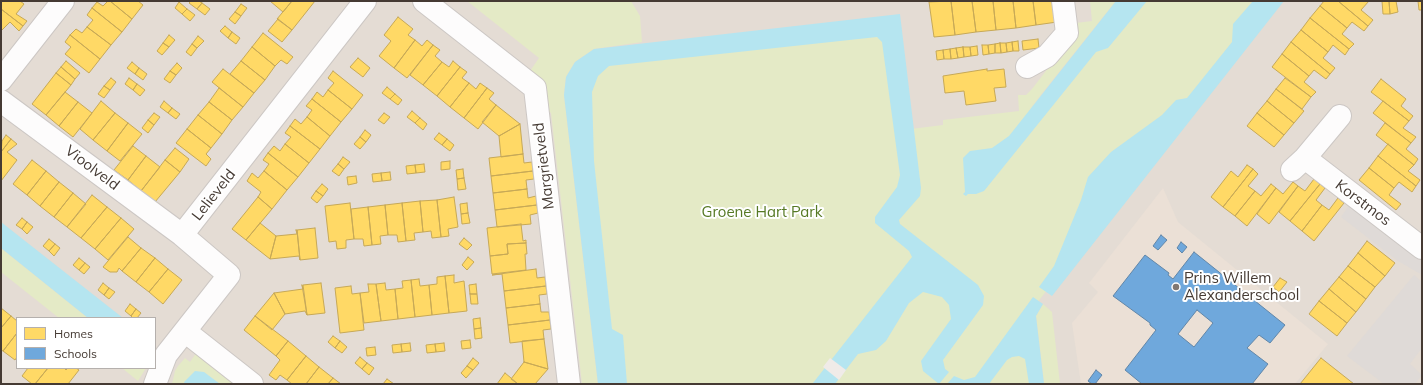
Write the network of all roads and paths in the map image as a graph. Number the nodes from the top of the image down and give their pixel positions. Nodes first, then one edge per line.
1 (63, 1) edge
2 (365, 1) edge
3 (424, 1) edge
4 (1063, 1) edge
5 (1027, 67) dead end
6 (1, 80) edge
7 (1, 101) edge
8 (1340, 116) dead end
9 (182, 235) junction
10 (1422, 248) edge
11 (186, 332) junction
12 (155, 384) edge
13 (252, 384) edge
14 (569, 384) edge

1 - 6 street
2 - 9 street, Lelieveld
3 - 14 street, Margrietveld
4 - 5 street
7 - 9 street, Vioolveld
8 - 10 street, Korstmos
9 - 11 street, Lelieveld
11 - 12 street, Lelieveld
11 - 13 street

